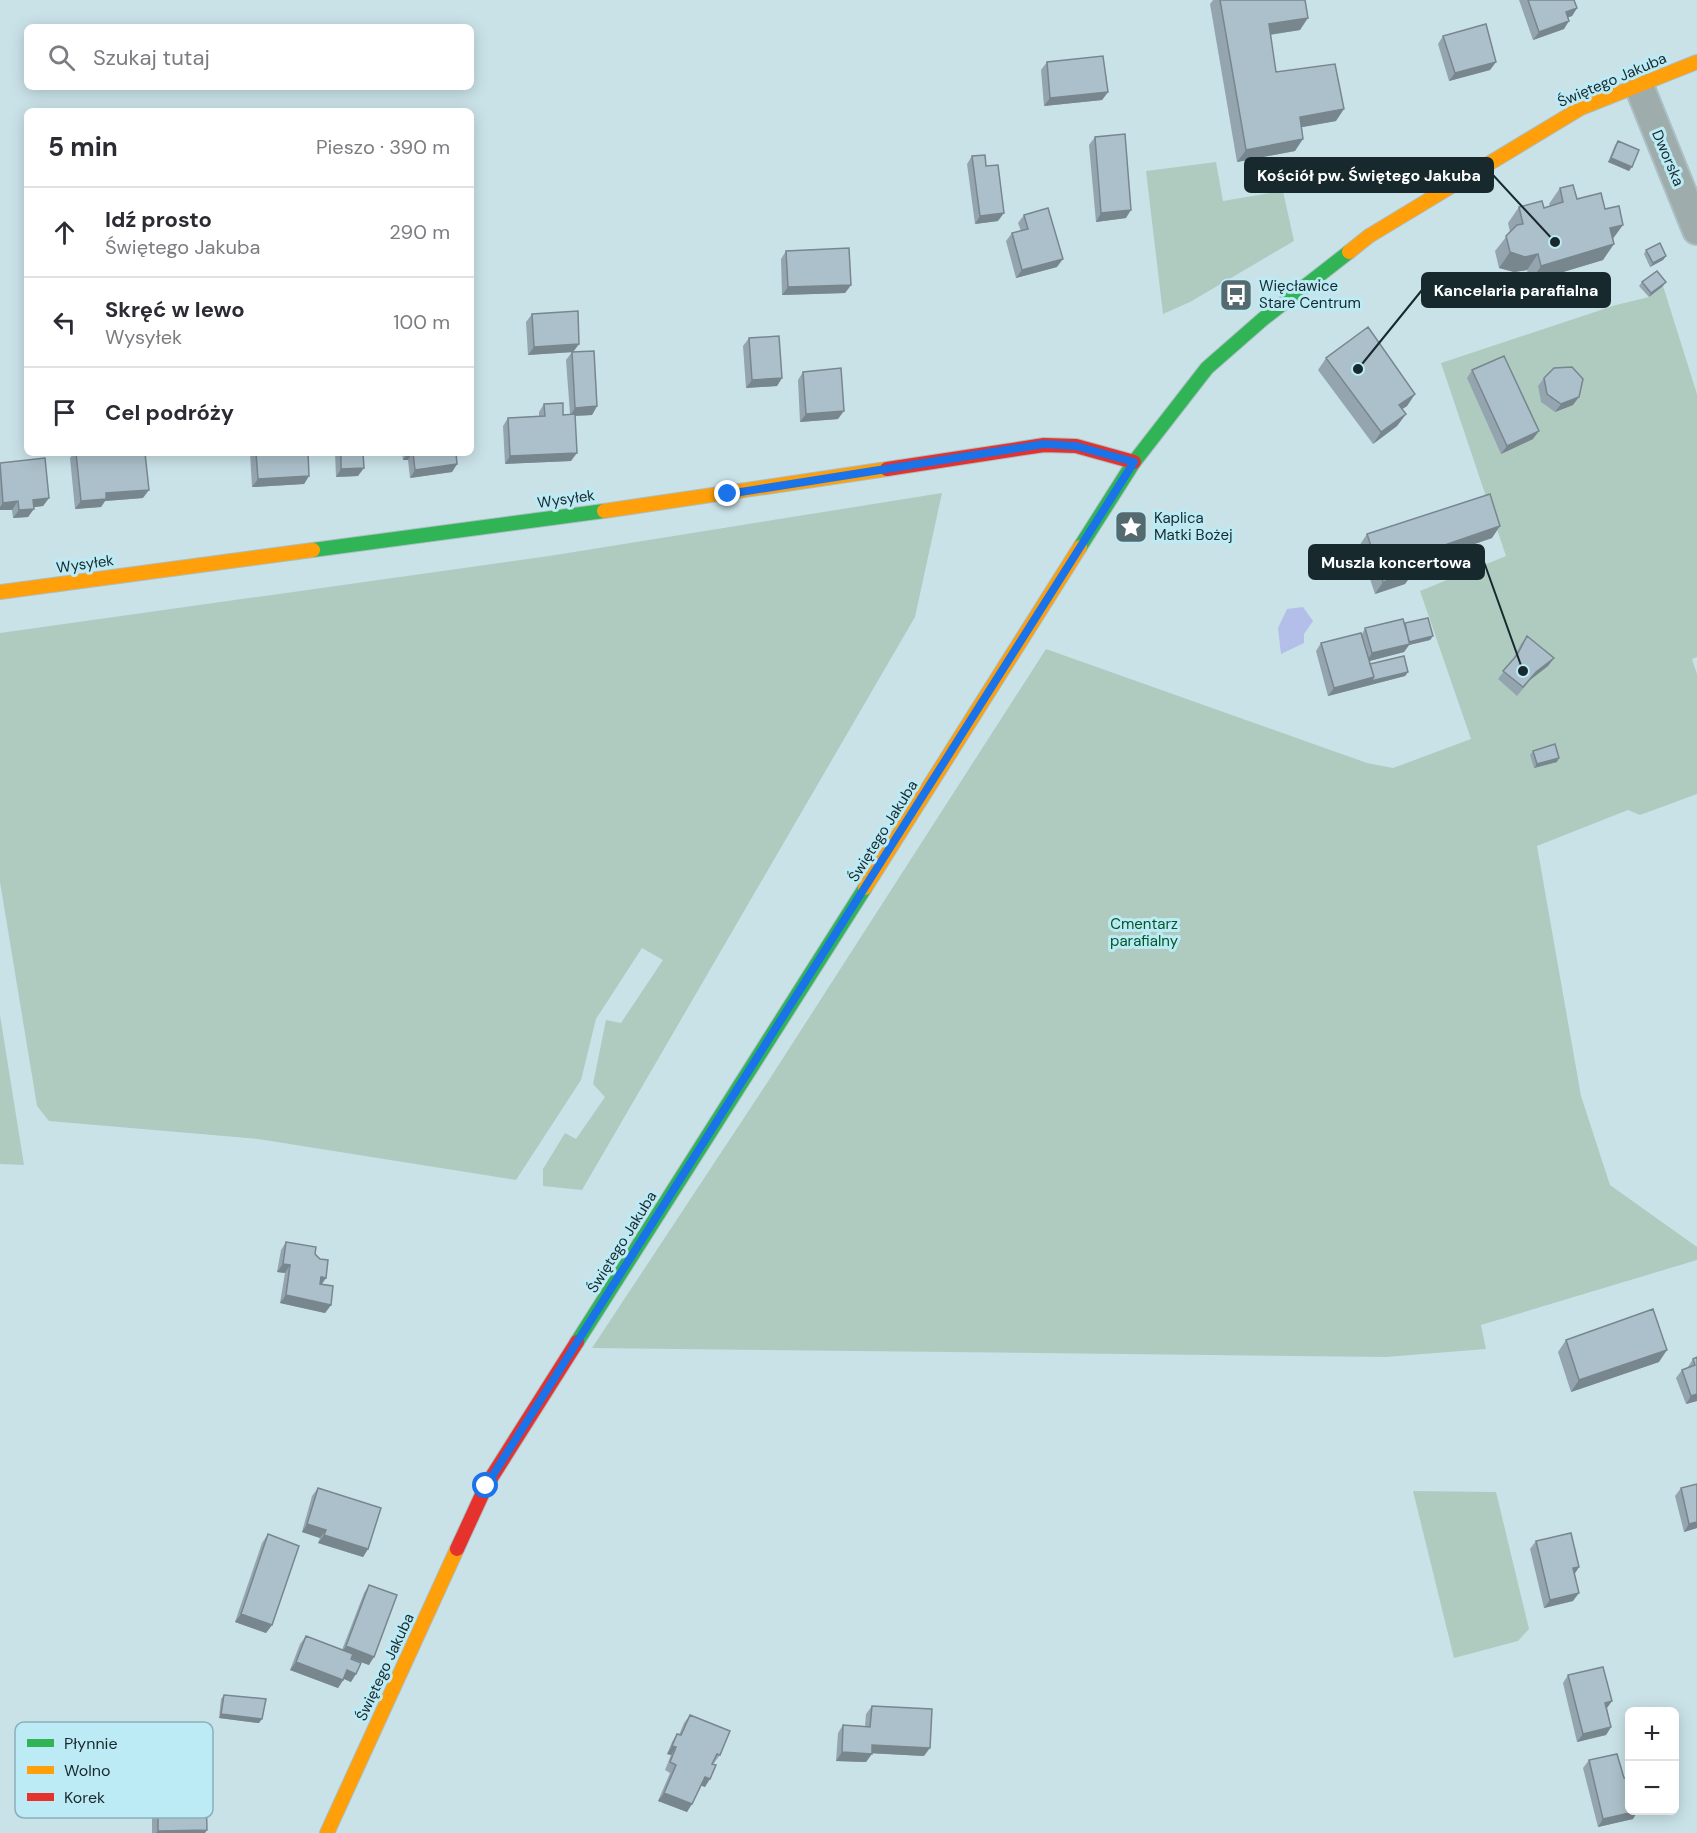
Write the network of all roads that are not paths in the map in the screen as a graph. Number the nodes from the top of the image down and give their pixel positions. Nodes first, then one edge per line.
1 (1697, 62) edge
2 (1639, 86) junction
3 (1697, 230) edge
4 (1134, 462) junction
5 (0, 592) edge
6 (327, 1833) edge

1 - 2 street, Świętego Jakuba
2 - 3 street, Dworska
2 - 4 street, Świętego Jakuba
4 - 5 street, Wysyłek
4 - 6 street, Świętego Jakuba

